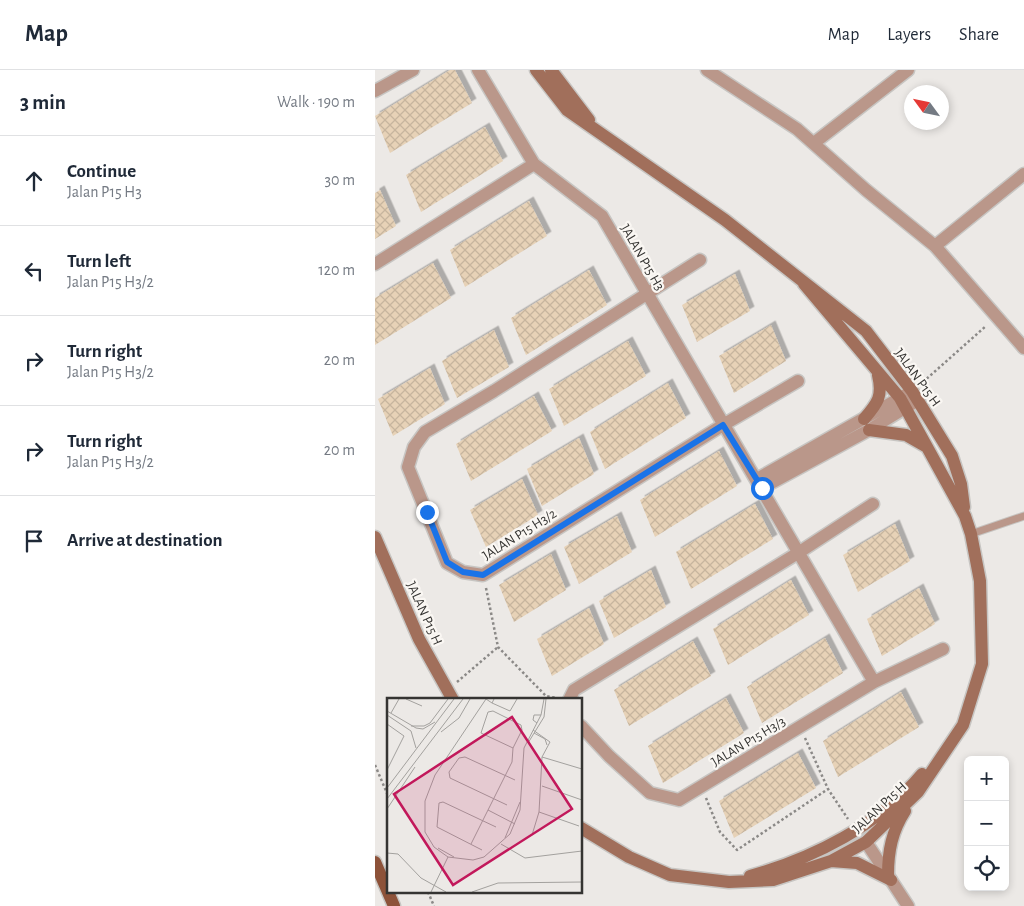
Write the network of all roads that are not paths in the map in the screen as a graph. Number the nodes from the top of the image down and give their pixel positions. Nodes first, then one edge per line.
1 (413, 70) edge
2 (478, 70) edge
3 (536, 70) edge
4 (551, 70) edge
5 (707, 70) edge
6 (908, 70) edge
7 (375, 91) edge
8 (602, 136) junction
9 (814, 143) junction
10 (534, 164) junction
11 (1024, 174) edge
12 (935, 246) junction
13 (700, 260) dead end
14 (375, 264) edge
15 (804, 284) junction
16 (647, 294) junction
17 (1024, 348) edge
18 (877, 372) junction
19 (798, 381) dead end
20 (915, 396) junction
21 (903, 403) junction
22 (867, 424) junction
23 (723, 425) junction
24 (927, 447) junction
25 (759, 484) junction
26 (873, 504) dead end
27 (965, 516) junction
28 (1024, 516) edge
29 (971, 534) junction
30 (375, 537) edge
31 (798, 553) junction
32 (943, 650) dead end
33 (874, 682) junction
34 (450, 696) edge
35 (566, 698) edge
36 (963, 725) junction
37 (583, 728) edge
38 (918, 792) junction
39 (891, 802) junction
40 (583, 829) edge
41 (866, 842) junction
42 (826, 848) junction
43 (831, 861) junction
44 (375, 862) edge
45 (890, 878) junction
46 (729, 882) junction
47 (387, 890) edge
48 (389, 894) edge
49 (394, 906) edge
50 (908, 906) edge

1 - 7 street
2 - 10 street, JALAN P15 H3
3 - 8 street, JALAN P15 H
4 - 8 street, JALAN P15 H
5 - 9 street
6 - 9 street
8 - 15 street, JALAN P15 H
9 - 12 street
10 - 14 street
10 - 16 street, JALAN P15 H3
11 - 12 street
12 - 17 street
13 - 16 street, JALAN P15 H3/2
15 - 18 street, JALAN P15 H
15 - 20 street, JALAN P15 H
16 - 23 street, JALAN P15 H3
16 - 23 street, JALAN P15 H3/2
18 - 21 street, JALAN P15 H
18 - 22 street
19 - 23 street, JALAN P15 H3/2
20 - 21 street
20 - 27 street, JALAN P15 H
21 - 22 street
21 - 24 street, JALAN P15 H
22 - 24 street
22 - 25 street
23 - 25 street, JALAN P15 H3
24 - 27 street, JALAN P15 H
25 - 31 street, JALAN P15 H3
26 - 31 street
27 - 29 street, JALAN P15 H
28 - 29 lane
29 - 36 street, JALAN P15 H
30 - 34 street, JALAN P15 H
31 - 33 street, JALAN P15 H3
31 - 35 street
32 - 33 street, JALAN P15 H3/3
33 - 37 street, JALAN P15 H3/3
36 - 38 street, JALAN P15 H
36 - 39 street, JALAN P15 H
38 - 41 street, JALAN P15 H
38 - 45 street
39 - 41 street
39 - 42 street, JALAN P15 H
40 - 46 street, JALAN P15 H
41 - 42 street
41 - 43 street, JALAN P15 H
41 - 45 street
42 - 46 street, JALAN P15 H
43 - 45 street
43 - 46 street, JALAN P15 H
44 - 47 main road
45 - 50 street
48 - 49 main road

